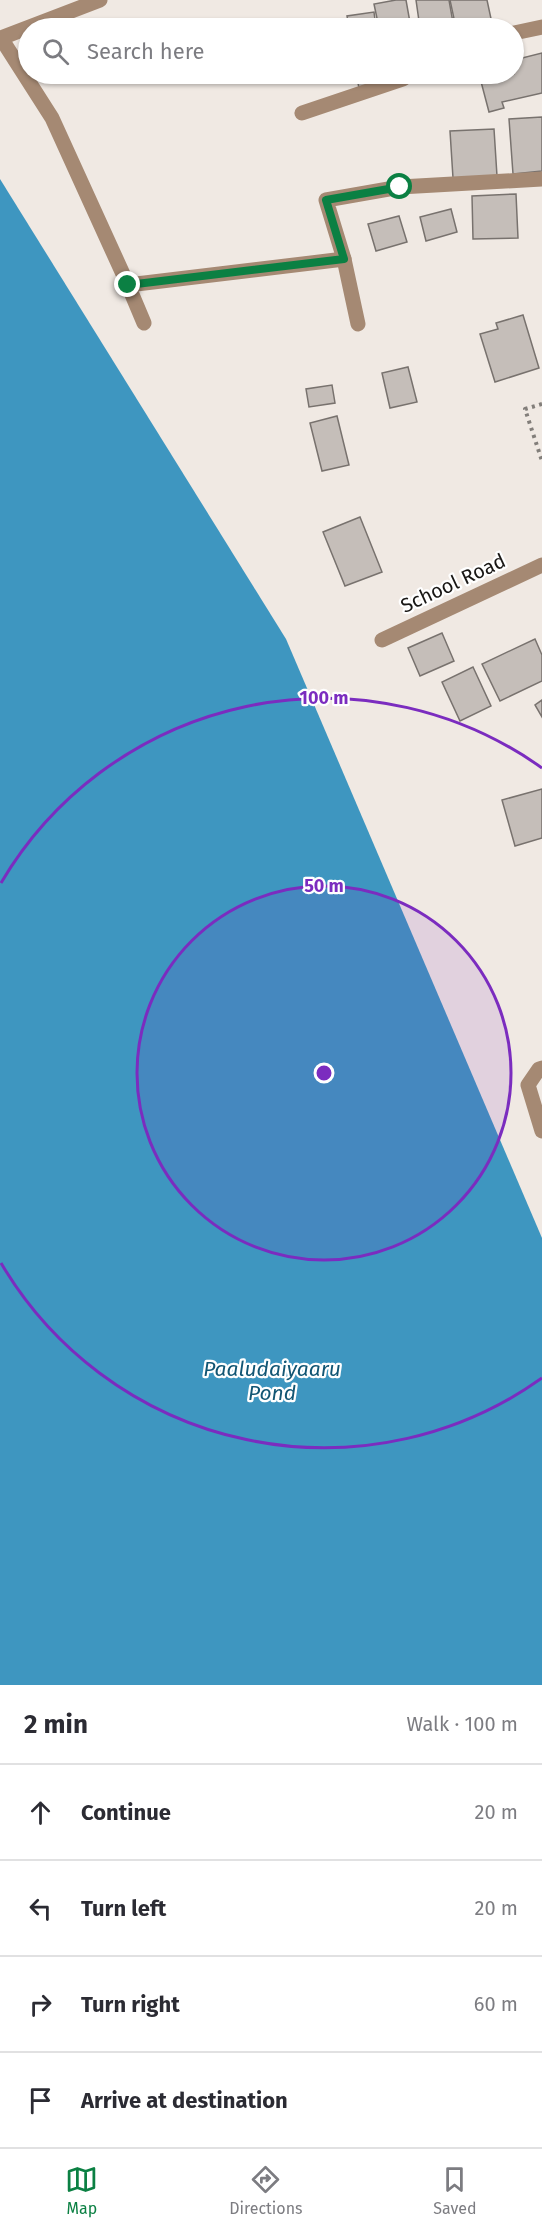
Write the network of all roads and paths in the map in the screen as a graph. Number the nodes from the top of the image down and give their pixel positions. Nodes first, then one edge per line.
1 (100, 0) edge
2 (53, 18) edge
3 (542, 27) edge
4 (18, 31) edge
5 (524, 31) edge
6 (18, 65) edge
7 (30, 84) edge
8 (388, 84) edge
9 (302, 113) dead end
10 (542, 179) edge
11 (344, 259) junction
12 (128, 285) junction
13 (144, 323) dead end
14 (358, 324) dead end
15 (542, 404) edge
16 (542, 461) edge
17 (542, 565) edge
18 (382, 640) dead end
19 (542, 1068) edge
20 (542, 1131) edge

1 - 2 street
3 - 5 street
4 - 6 street
7 - 12 street
8 - 9 street
10 - 11 street
11 - 12 street
11 - 14 street
12 - 13 street
15 - 16 path
17 - 18 street, School Road
19 - 20 street

